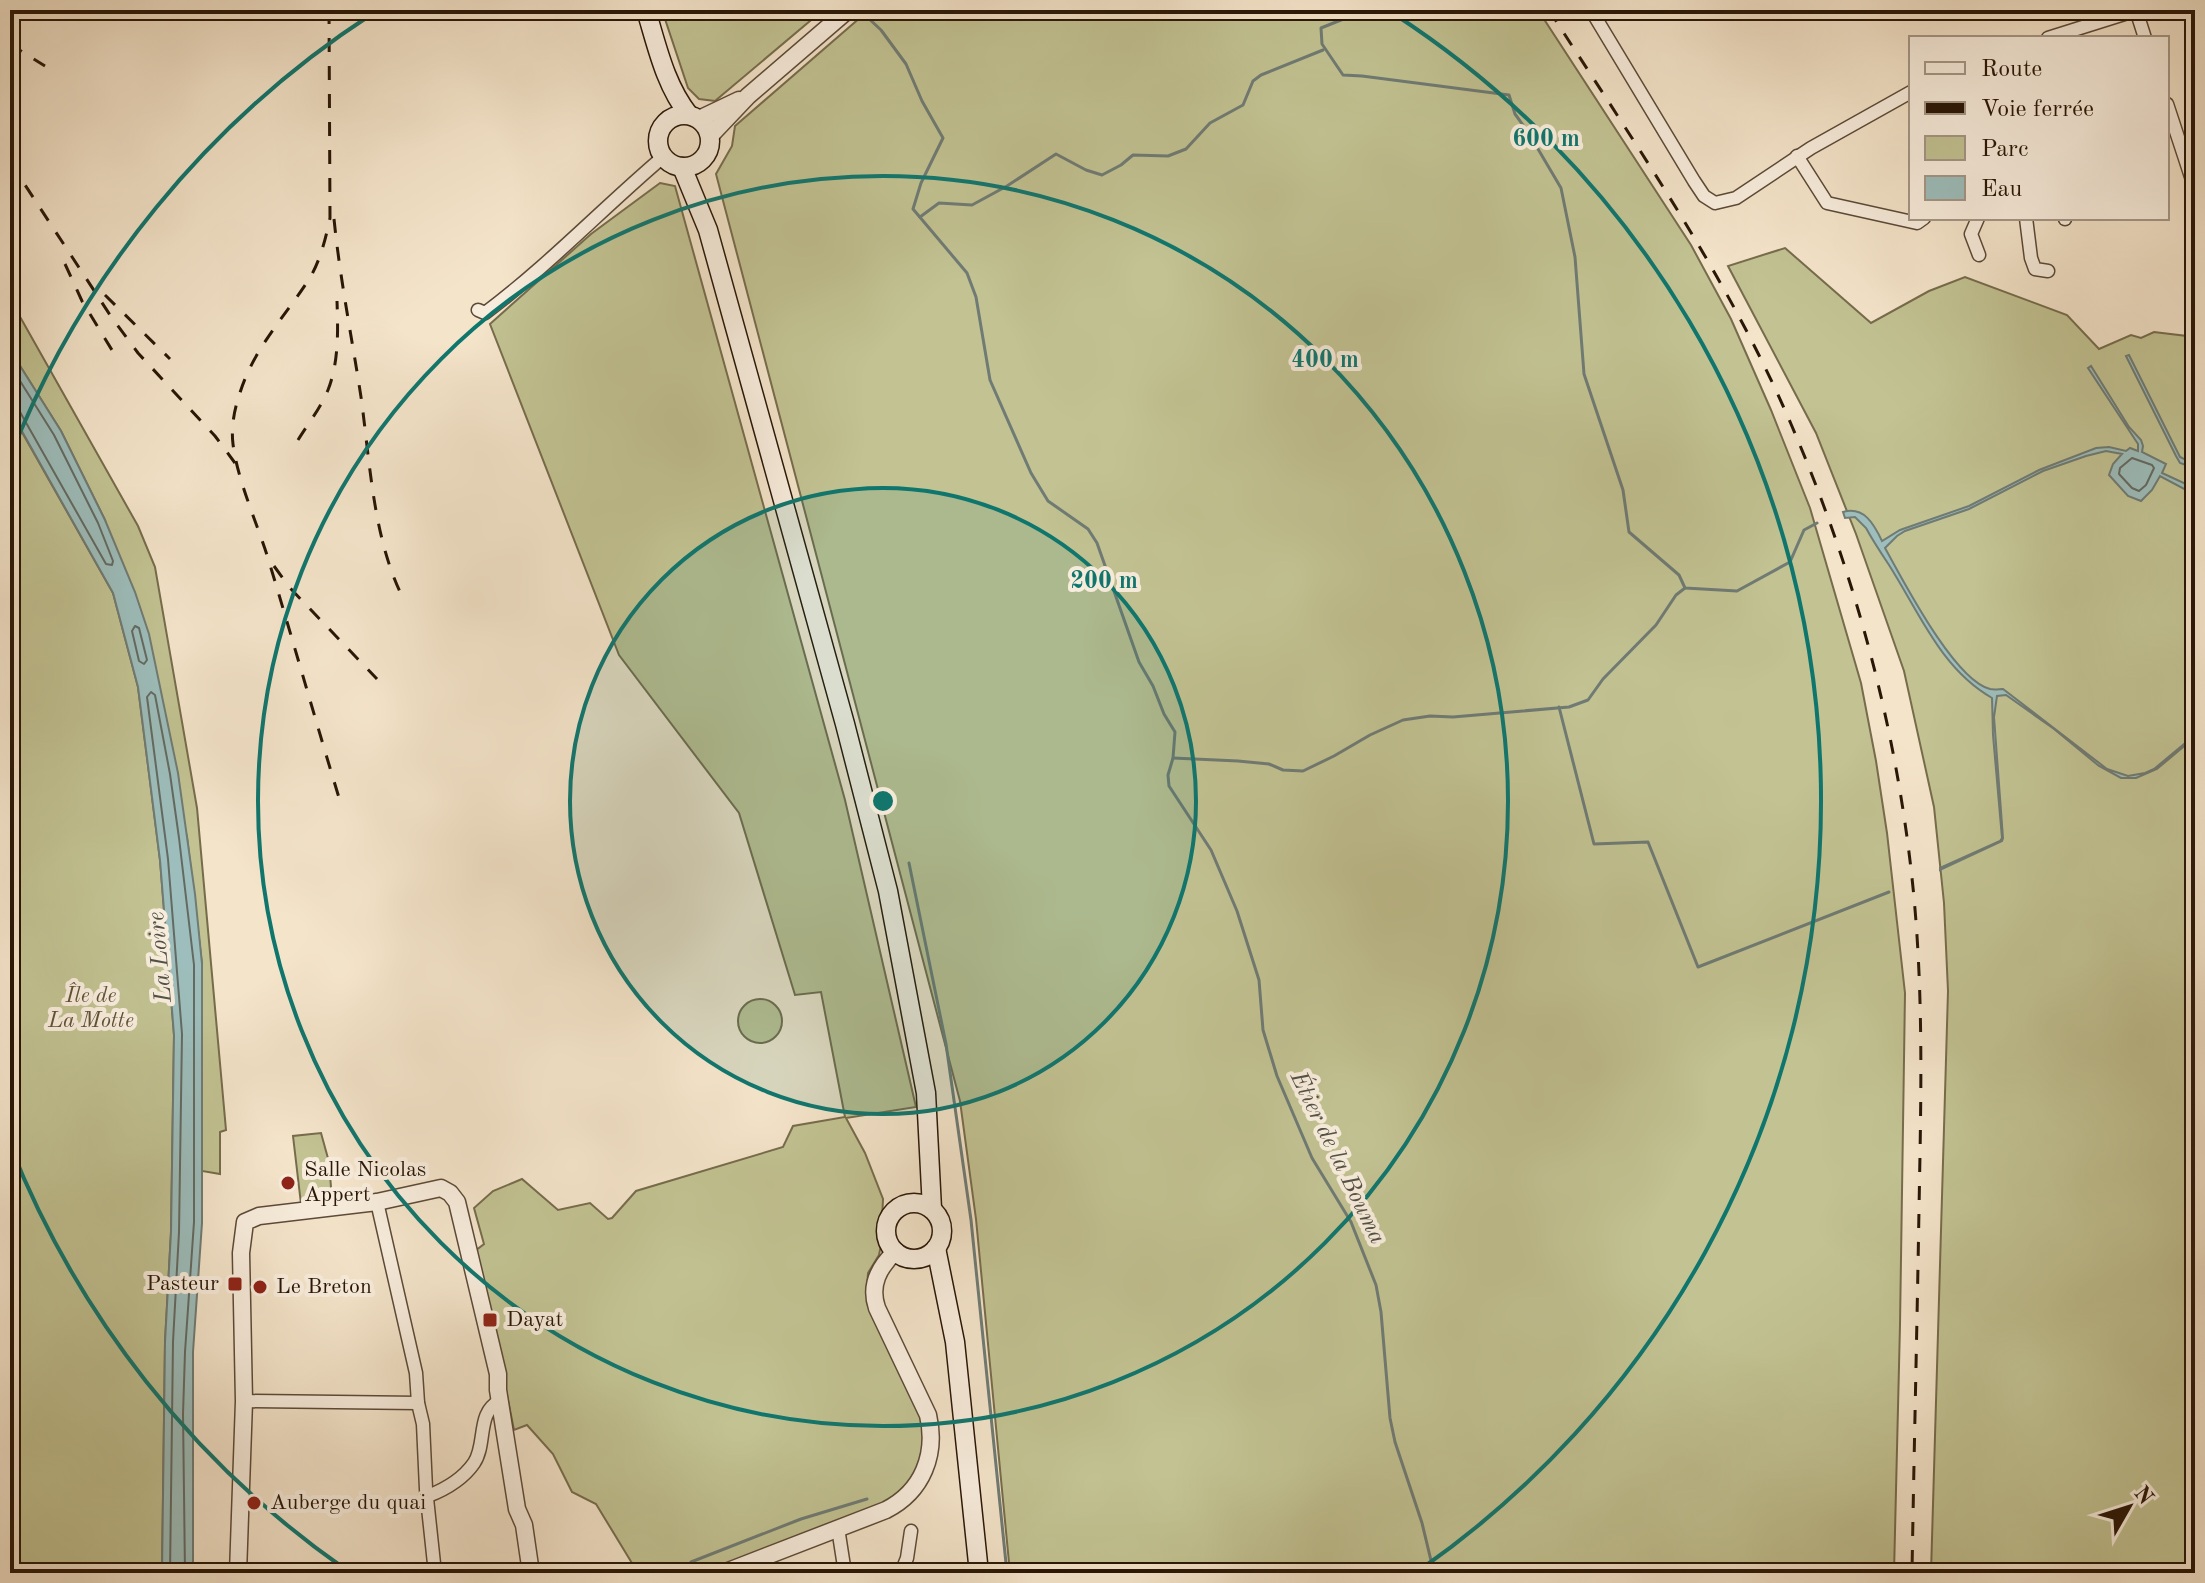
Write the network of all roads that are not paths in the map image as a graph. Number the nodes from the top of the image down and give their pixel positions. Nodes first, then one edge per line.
1 (646, 10) edge
2 (848, 10) edge
3 (1591, 10) edge
4 (2136, 10) edge
5 (2054, 36) edge
6 (2144, 36) edge
7 (663, 66) junction
8 (1909, 93) edge
9 (748, 96) junction
10 (2169, 110) edge
11 (694, 117) junction
12 (665, 122) junction
13 (710, 136) junction
14 (1797, 156) junction
15 (663, 157) junction
16 (702, 159) junction
17 (682, 167) junction
18 (2195, 189) edge
19 (1921, 220) edge
20 (1977, 220) edge
21 (2026, 220) edge
22 (708, 230) junction
23 (1979, 255) dead end
24 (2048, 271) dead end
25 (478, 310) dead end
26 (928, 1160) junction
27 (377, 1202) junction
28 (906, 1204) junction
29 (932, 1209) junction
30 (936, 1248) junction
31 (904, 1255) junction
32 (945, 1298) junction
33 (244, 1401) junction
34 (500, 1401) junction
35 (418, 1403) junction
36 (428, 1496) junction
37 (838, 1528) junction
38 (911, 1531) dead end
39 (238, 1573) edge
40 (435, 1573) edge
41 (531, 1573) edge
42 (723, 1573) edge
43 (845, 1573) edge
44 (901, 1573) edge
45 (979, 1573) edge

1 - 7 main road
2 - 9 street
3 - 14 street
4 - 5 street
4 - 6 street
7 - 11 main road
7 - 12 main road
8 - 14 street
9 - 11 street
9 - 13 street
10 - 18 street
11 - 12 main road
11 - 13 main road
12 - 15 main road
13 - 16 main road
14 - 19 street
15 - 17 main road
15 - 25 street
16 - 17 main road
16 - 22 main road
17 - 22 main road
20 - 23 street
21 - 24 street
22 - 26 main road
26 - 28 main road
26 - 29 main road
27 - 33 street
27 - 34 street
27 - 35 street
28 - 29 main road
28 - 31 main road
29 - 30 main road
30 - 31 main road
30 - 32 main road
31 - 32 main road
31 - 37 street
32 - 45 main road
33 - 35 street
33 - 39 street
34 - 36 street
34 - 41 street
35 - 36 street
36 - 40 street
37 - 42 street
37 - 43 street
38 - 44 street

